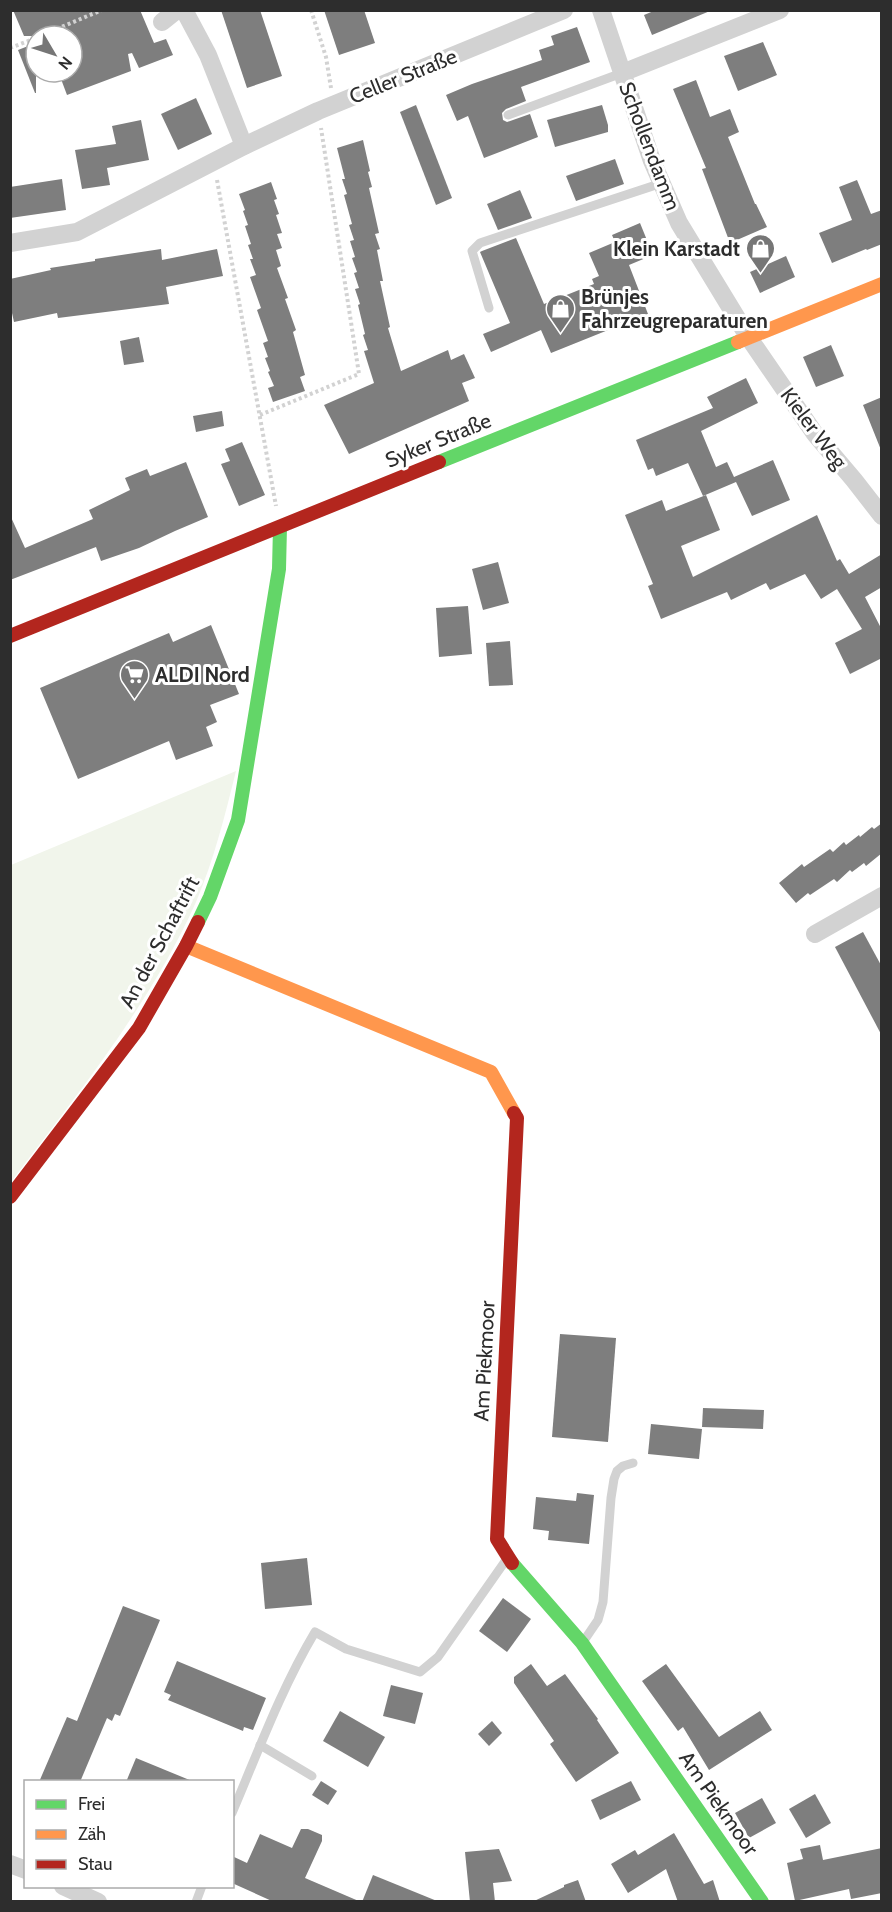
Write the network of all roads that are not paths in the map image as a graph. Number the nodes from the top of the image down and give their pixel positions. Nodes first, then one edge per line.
1 (177, 10) edge
2 (184, 10) edge
3 (564, 10) edge
4 (601, 10) edge
5 (780, 10) edge
6 (162, 22) dead end
7 (622, 73) junction
8 (508, 115) dead end
9 (244, 146) junction
10 (662, 183) junction
11 (10, 243) edge
12 (882, 284) edge
13 (489, 308) dead end
14 (749, 338) junction
15 (882, 516) edge
16 (280, 527) junction
17 (10, 636) edge
18 (882, 896) edge
19 (815, 934) dead end
20 (186, 946) junction
21 (10, 1197) edge
22 (633, 1463) dead end
23 (508, 1558) junction
24 (582, 1643) junction
25 (260, 1745) junction
26 (312, 1776) dead end
27 (234, 1808) edge
28 (65, 1888) edge
29 (202, 1888) edge
30 (98, 1902) edge
31 (196, 1902) edge
32 (762, 1902) edge

1 - 6 street
2 - 9 street
3 - 9 street, Celler Straße
4 - 7 street, Schollendamm
5 - 7 street
7 - 8 lane
7 - 10 street, Schollendamm
9 - 11 street, Celler Straße
10 - 13 lane
10 - 14 street, Schollendamm
12 - 14 street, Syker Straße
14 - 15 street, Kieler Weg
14 - 16 street, Syker Straße
16 - 17 street, Syker Straße
16 - 20 street, An der Schaftrift
18 - 19 street
20 - 21 street, An der Schaftrift
20 - 23 street, Am Piekmoor
22 - 24 lane
23 - 24 street, Am Piekmoor
23 - 25 lane
24 - 32 street, Am Piekmoor
25 - 26 lane
25 - 27 lane
28 - 30 street
29 - 31 lane

